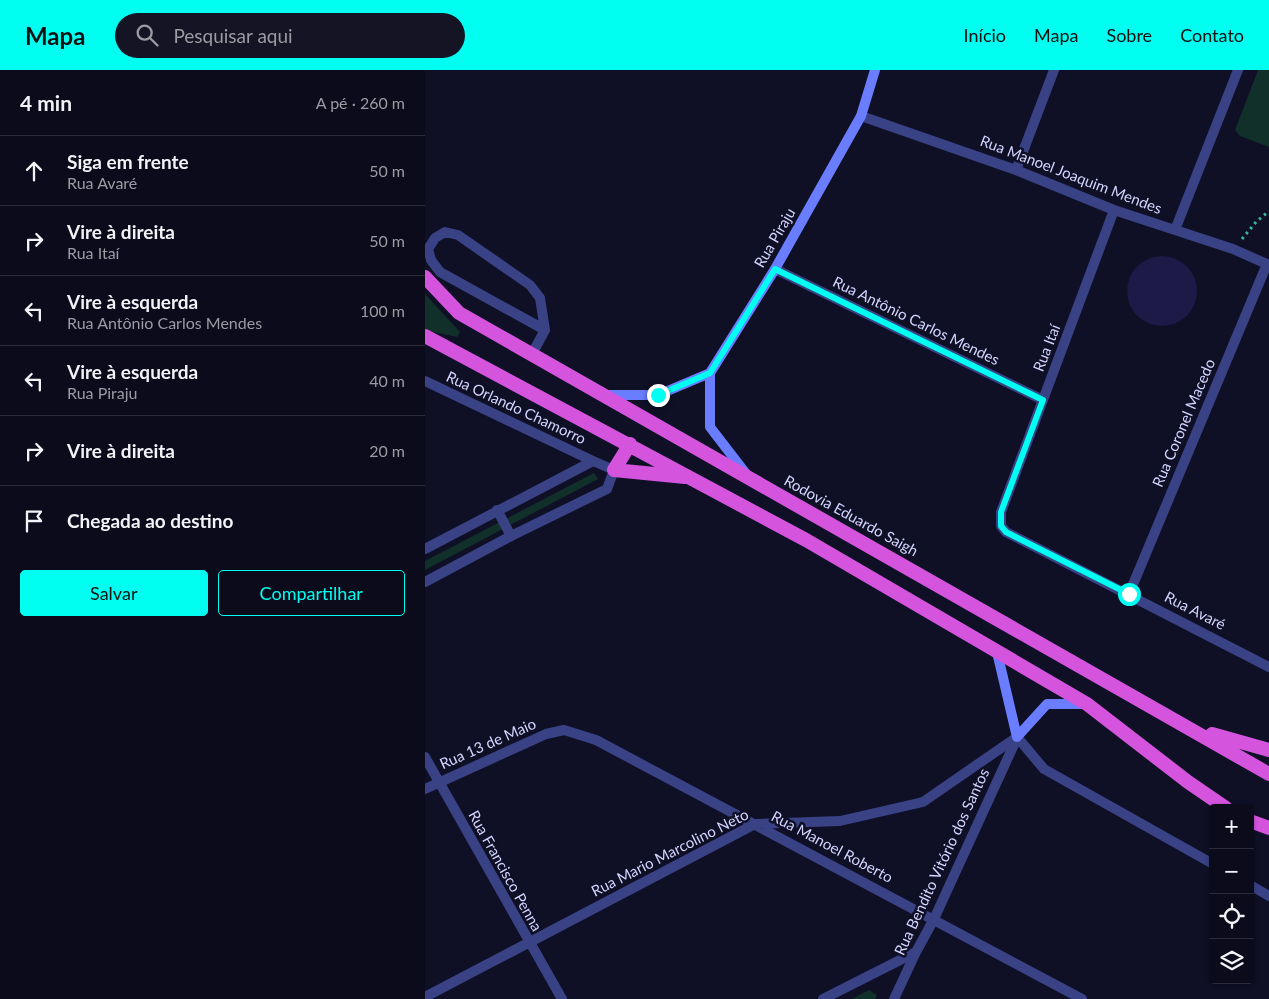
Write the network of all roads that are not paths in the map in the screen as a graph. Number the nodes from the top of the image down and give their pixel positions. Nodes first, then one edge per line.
1 (875, 70) edge
2 (1055, 70) edge
3 (1238, 70) edge
4 (861, 116) junction
5 (1016, 170) junction
6 (1114, 210) junction
7 (1175, 230) junction
8 (1268, 264) edge
9 (775, 269) junction
10 (425, 277) edge
11 (545, 330) junction
12 (425, 336) edge
13 (532, 354) junction
14 (710, 373) junction
15 (425, 381) edge
16 (603, 395) junction
17 (1043, 400) junction
18 (630, 444) junction
19 (593, 461) junction
20 (614, 470) junction
21 (691, 477) junction
22 (749, 478) junction
23 (497, 510) junction
24 (1001, 526) joint
25 (511, 536) junction
26 (425, 549) edge
27 (425, 582) edge
28 (1129, 594) junction
29 (997, 652) junction
30 (1269, 667) edge
31 (1087, 704) junction
32 (564, 730) joint
33 (1195, 730) junction
34 (1017, 737) junction
35 (1269, 750) edge
36 (425, 757) edge
37 (1269, 774) edge
38 (439, 782) junction
39 (425, 789) edge
40 (1220, 804) edge
41 (1254, 822) edge
42 (755, 824) junction
43 (1269, 828) edge
44 (1209, 862) edge
45 (1254, 887) edge
46 (1269, 896) edge
47 (934, 919) junction
48 (528, 942) junction
49 (915, 952) junction
50 (425, 997) edge
51 (561, 999) edge
52 (823, 999) edge
53 (894, 999) edge
54 (1082, 999) edge

1 - 4 main road, Rua Piraju
2 - 5 street
3 - 7 street
4 - 5 street, Rua Manoel Joaquim Mendes
4 - 9 main road, Rua Piraju
5 - 6 street, Rua Manoel Joaquim Mendes
6 - 7 street, Rua Manoel Joaquim Mendes
6 - 17 street, Rua Itaí
7 - 8 street, Rua Manoel Joaquim Mendes
8 - 28 street, Rua Coronel Macedo
9 - 14 main road, Rua Piraju
9 - 17 street, Rua Antônio Carlos Mendes
10 - 13 highway, Rodovia Eduardo Saigh
11 - 11 street
11 - 13 street
12 - 18 highway
13 - 16 highway, Rodovia Eduardo Saigh
14 - 16 main road
14 - 22 main road
15 - 19 street, Rua Orlando Chamorro
16 - 22 highway, Rodovia Eduardo Saigh
17 - 24 street, Rua Itaí
18 - 20 highway
18 - 21 highway
19 - 20 street, Rua Orlando Chamorro
19 - 23 street
20 - 21 highway
20 - 25 street
21 - 29 highway
22 - 33 highway, Rodovia Eduardo Saigh
23 - 25 street
23 - 26 street
24 - 28 street, Rua Avaré
25 - 27 street
28 - 30 street, Rua Avaré
29 - 31 highway
29 - 34 main road
31 - 34 main road
31 - 40 highway
32 - 38 street, Rua 13 de Maio
32 - 42 street, Rua Manoel Roberto
33 - 35 highway
33 - 37 highway, Rodovia Eduardo Saigh
34 - 42 street, Rua Mario Marcolino Neto
34 - 44 street
34 - 47 street, Rua Bendito Vitório dos Santos
36 - 38 street, Rua Francisco Penna
38 - 39 street, Rua 13 de Maio
38 - 48 street, Rua Francisco Penna
41 - 43 highway
42 - 47 street, Rua Manoel Roberto
42 - 48 street, Rua Mario Marcolino Neto
45 - 46 street
47 - 49 street, Rua Bendito Vitório dos Santos
47 - 54 street, Rua Manoel Roberto
48 - 50 street, Rua Mario Marcolino Neto
48 - 51 street, Rua Francisco Penna
49 - 52 street
49 - 53 street, Rua Bendito Vitório dos Santos

